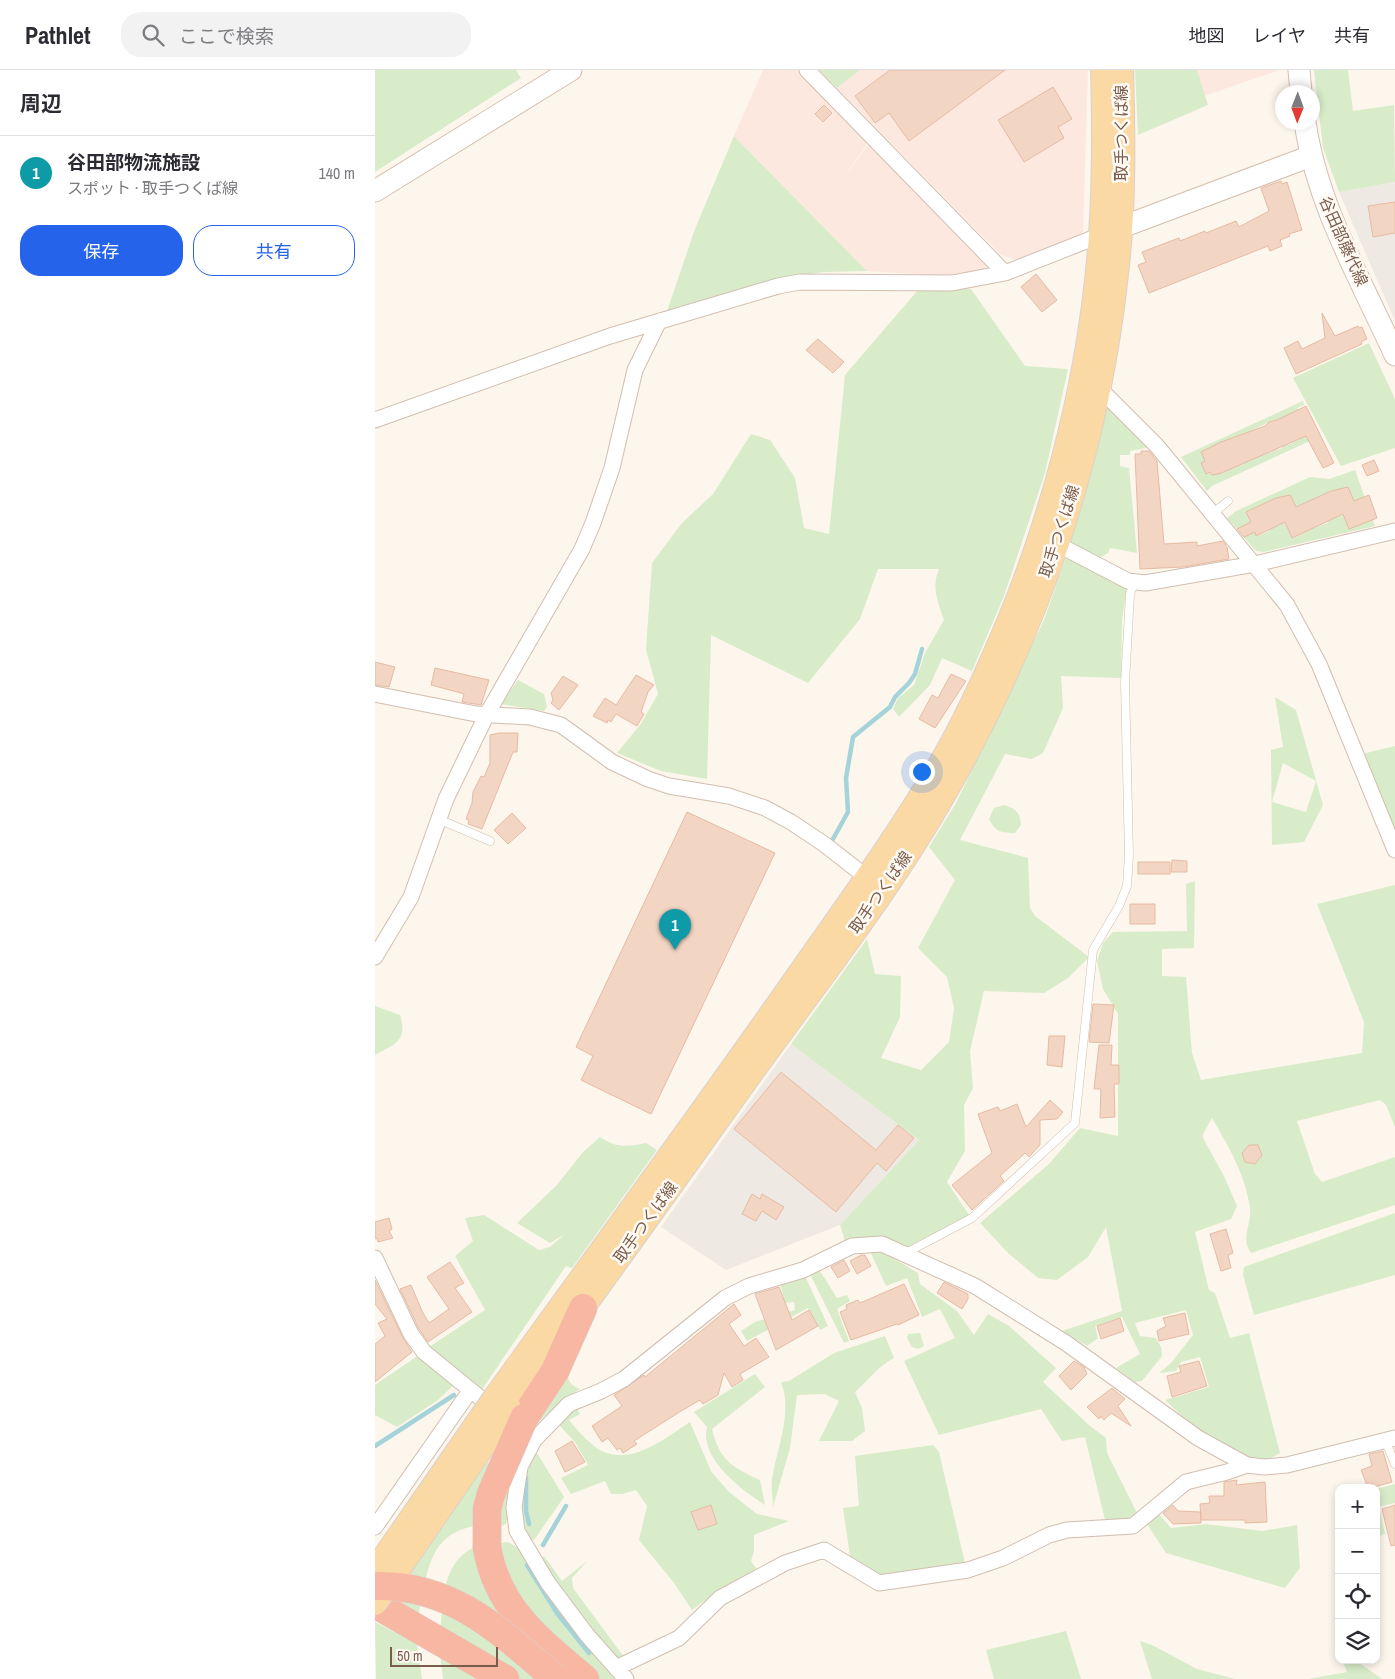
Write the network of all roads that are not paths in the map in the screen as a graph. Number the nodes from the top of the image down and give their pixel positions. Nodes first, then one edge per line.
1 (571, 70) edge
2 (807, 70) edge
3 (1103, 70) edge
4 (1121, 70) edge
5 (1299, 70) edge
6 (1300, 85) edge
7 (1306, 130) edge
8 (1311, 156) junction
9 (375, 191) edge
10 (1110, 231) junction
11 (1005, 273) junction
12 (659, 321) junction
13 (1395, 355) edge
14 (1098, 390) junction
15 (375, 420) edge
16 (1229, 501) dead end
17 (1211, 514) junction
18 (1395, 531) edge
19 (1057, 544) junction
20 (1255, 564) junction
21 (1134, 583) junction
22 (375, 694) edge
23 (487, 714) junction
24 (438, 819) junction
25 (490, 841) dead end
26 (1395, 850) edge
27 (875, 884) junction
28 (375, 957) edge
29 (901, 1255) junction
30 (375, 1258) edge
31 (583, 1308) joint
32 (470, 1391) junction
33 (516, 1416) junction
34 (1390, 1439) edge
35 (1247, 1464) junction
36 (1395, 1464) edge
37 (375, 1527) edge
38 (375, 1570) edge
39 (375, 1586) edge
40 (375, 1604) edge
41 (621, 1673) edge
42 (505, 1679) edge
43 (556, 1679) edge
44 (585, 1679) edge

1 - 9 street
2 - 11 street
3 - 10 main road, 取手つくば線
4 - 10 main road, 取手つくば線
5 - 6 street
7 - 8 street, 谷田部藤代線
8 - 10 street
8 - 13 street, 谷田部藤代線
10 - 11 street
10 - 14 main road, 取手つくば線
10 - 27 main road, 取手つくば線
11 - 12 street
12 - 15 street
12 - 23 street
14 - 17 street
14 - 19 main road, 取手つくば線
16 - 17 lane
17 - 20 street
18 - 20 street
19 - 21 street
19 - 27 main road, 取手つくば線
20 - 21 street
20 - 26 street
21 - 29 lane
22 - 23 street
23 - 24 street
23 - 27 street
24 - 25 lane
24 - 28 street
27 - 31 main road, 取手つくば線
27 - 33 main road, 取手つくば線
29 - 33 street
29 - 35 street
30 - 32 street
31 - 33 highway
32 - 33 street
32 - 37 street
33 - 38 main road, 取手つくば線, bridge
33 - 40 main road, 取手つくば線, bridge
33 - 41 street
33 - 44 highway, bridge
34 - 35 street
34 - 36 lane
35 - 41 street
39 - 43 highway, bridge
40 - 42 highway

